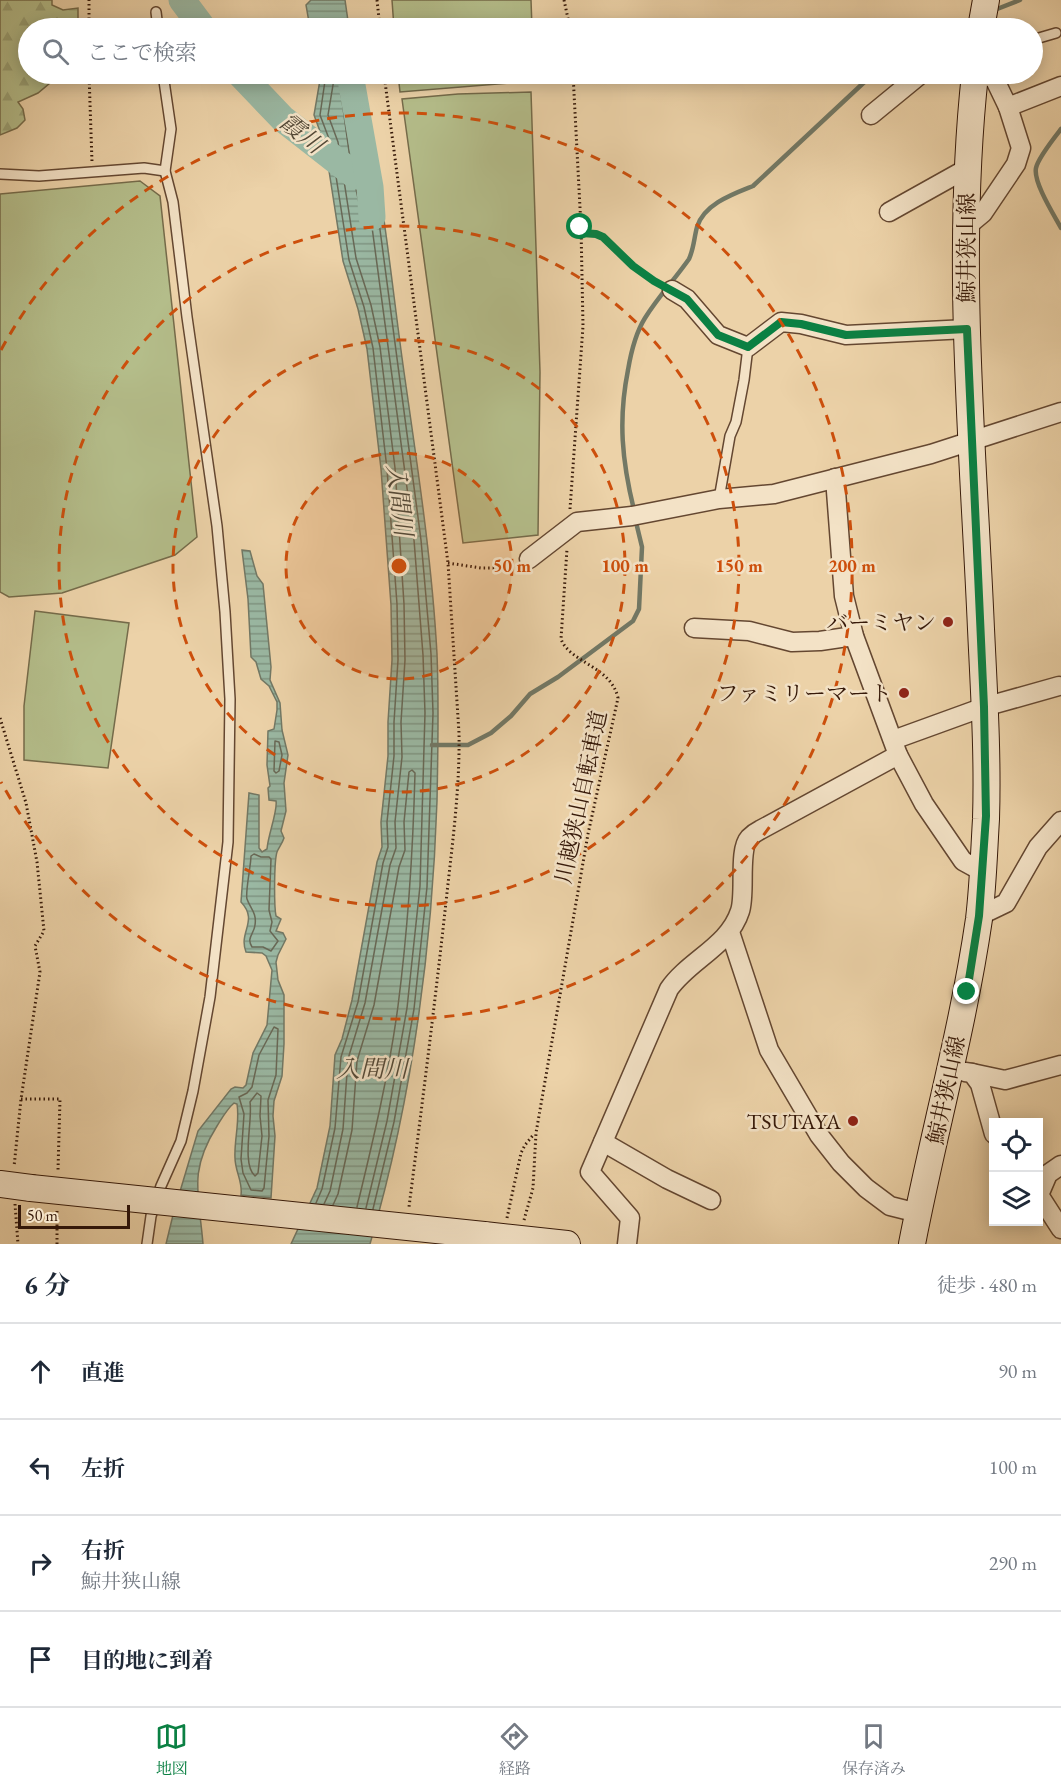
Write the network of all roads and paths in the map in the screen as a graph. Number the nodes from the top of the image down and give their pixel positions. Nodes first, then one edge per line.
1 (89, 0) edge
2 (377, 0) edge
3 (564, 0) edge
4 (156, 12) dead end
5 (88, 18) edge
6 (157, 18) edge
7 (379, 18) edge
8 (568, 18) edge
9 (1056, 33) dead end
10 (1043, 37) edge
11 (89, 84) edge
12 (165, 84) edge
13 (385, 84) edge
14 (574, 84) edge
15 (909, 84) edge
16 (974, 84) edge
17 (997, 84) edge
18 (1061, 86) edge
19 (1008, 107) junction
20 (871, 115) dead end
21 (966, 169) junction
22 (165, 171) junction
23 (92, 172) junction
24 (0, 174) edge
25 (888, 212) dead end
26 (965, 228) junction
27 (581, 233) junction
28 (672, 290) joint
29 (967, 329) junction
30 (748, 347) junction
31 (1061, 412) edge
32 (972, 439) junction
33 (835, 478) junction
34 (719, 499) junction
35 (569, 527) junction
36 (529, 560) joint
37 (448, 563) junction
38 (694, 628) dead end
39 (854, 636) junction
40 (1060, 683) edge
41 (984, 707) junction
42 (0, 718) edge
43 (896, 747) junction
44 (1061, 821) edge
45 (983, 872) junction
46 (979, 916) junction
47 (730, 932) junction
48 (1061, 1065) edge
49 (961, 1071) junction
50 (21, 1098) junction
51 (989, 1119) edge
52 (536, 1133) junction
53 (603, 1142) junction
54 (1061, 1166) edge
55 (58, 1170) dead end
56 (15, 1186) edge
57 (1043, 1186) edge
58 (711, 1200) dead end
59 (1043, 1201) edge
60 (57, 1206) dead end
61 (409, 1209) dead end
62 (918, 1214) junction
63 (506, 1222) dead end
64 (522, 1226) dead end
65 (1061, 1229) edge
66 (18, 1244) edge
67 (57, 1244) edge
68 (147, 1244) edge
69 (567, 1244) edge
70 (627, 1244) edge
71 (912, 1244) edge

1 - 5 path
2 - 7 path
3 - 8 path
4 - 6 lane
9 - 10 lane
11 - 23 path
12 - 22 lane
13 - 37 path
14 - 27 path, 川越狭山自転車道
15 - 20 street
16 - 21 main road, 鯨井狭山線
17 - 19 street
18 - 19 street
19 - 26 street
21 - 25 street
21 - 26 main road, 鯨井狭山線
22 - 23 lane
22 - 68 lane
23 - 24 lane
26 - 29 main road, 鯨井狭山線
27 - 28 path
27 - 35 path, 川越狭山自転車道
28 - 30 street
29 - 30 street
29 - 32 main road, 鯨井狭山線
30 - 34 lane
31 - 32 street
32 - 33 street
32 - 41 main road, 鯨井狭山線
33 - 34 street
33 - 39 street
34 - 35 street
35 - 36 street
35 - 52 path, 川越狭山自転車道
36 - 37 path
37 - 61 path
38 - 39 street
39 - 43 street
40 - 41 street
41 - 43 street
41 - 45 main road, 鯨井狭山線
42 - 50 path
43 - 45 street
43 - 47 street
44 - 46 street
45 - 46 main road, 鯨井狭山線
46 - 49 main road, 鯨井狭山線
47 - 53 street
47 - 62 street
48 - 49 street
49 - 51 street
49 - 62 main road, 鯨井狭山線
50 - 55 path
50 - 56 path
52 - 63 path
52 - 64 path, 川越狭山自転車道
53 - 58 street
53 - 70 street
54 - 57 street
56 - 66 path
56 - 69 main road, bridge
59 - 65 street
60 - 67 path
62 - 71 main road, 鯨井狭山線

